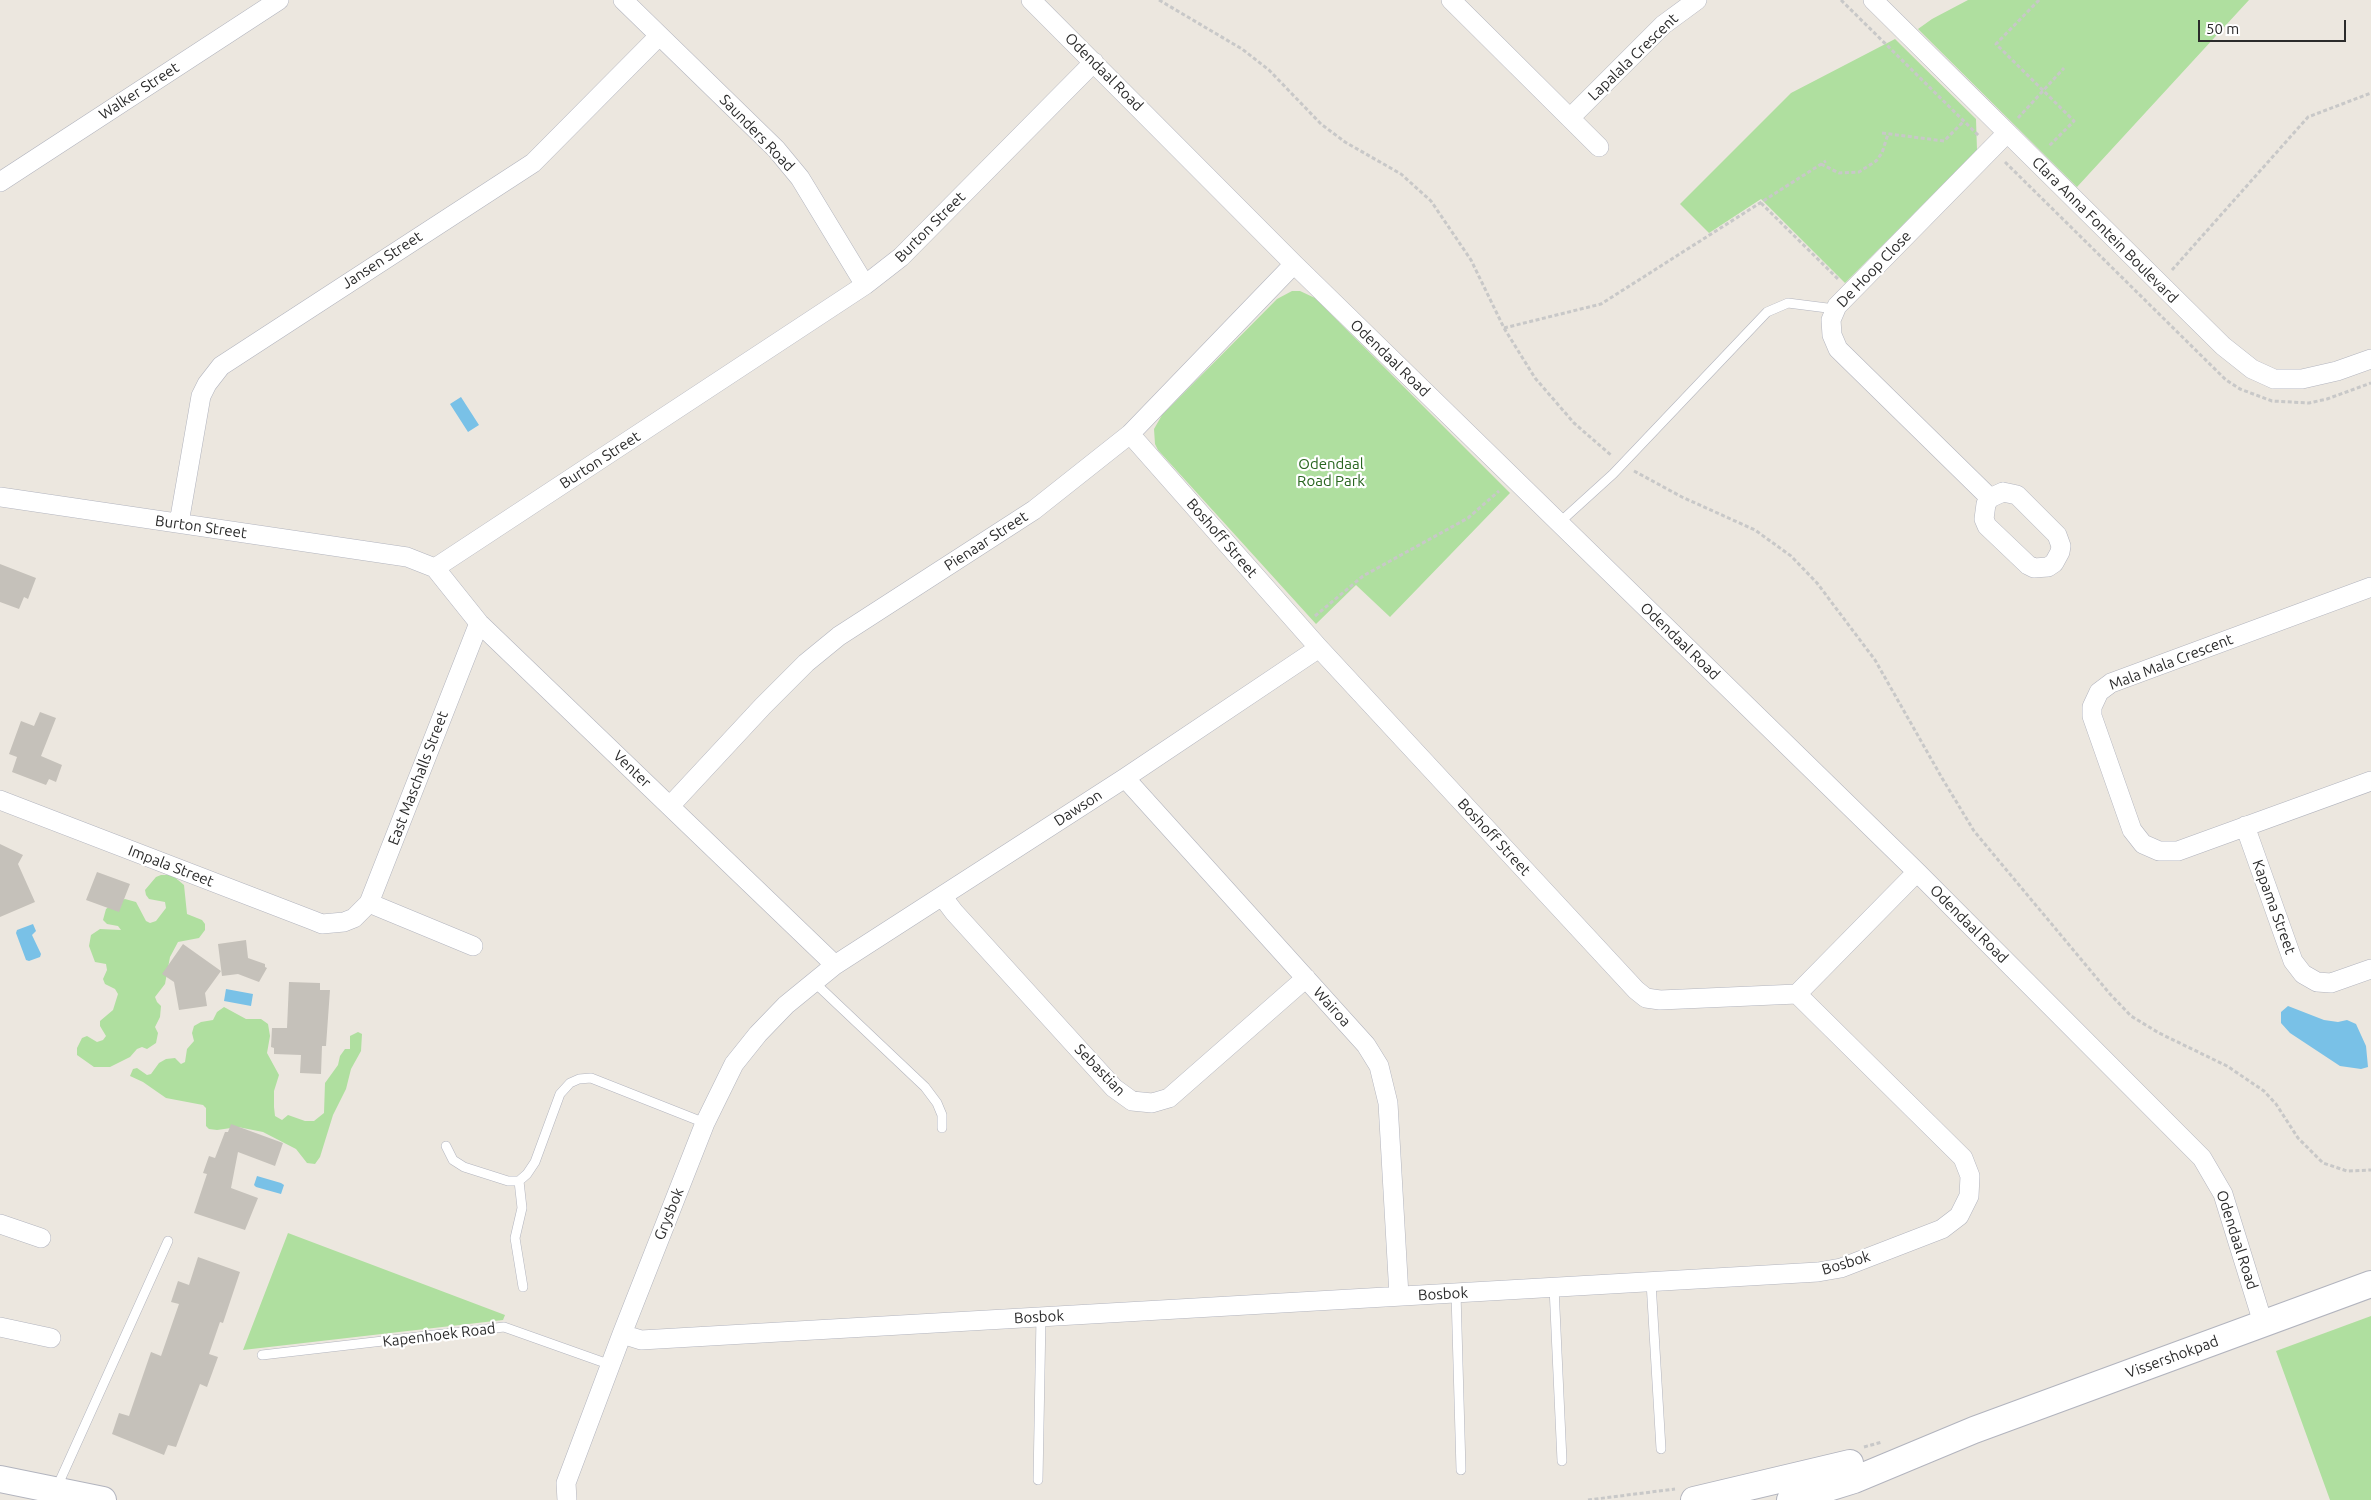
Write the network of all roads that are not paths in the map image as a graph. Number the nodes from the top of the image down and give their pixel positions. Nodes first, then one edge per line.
1 (279, 0) edge
2 (623, 0) edge
3 (1031, 0) edge
4 (1451, 0) edge
5 (1697, 0) edge
6 (1873, 0) edge
7 (660, 36) junction
8 (1094, 62) junction
9 (1571, 117) junction
10 (2008, 133) junction
11 (1599, 147) dead end
12 (0, 182) edge
13 (1294, 264) junction
14 (865, 286) junction
15 (1835, 309) junction
16 (2371, 359) edge
17 (1130, 434) junction
18 (0, 497) edge
19 (1990, 498) dead end
20 (1559, 523) junction
21 (179, 524) junction
22 (435, 568) junction
23 (2371, 587) edge
24 (479, 623) junction
25 (1319, 648) junction
26 (1125, 778) junction
27 (2371, 781) edge
28 (0, 800) edge
29 (670, 806) junction
30 (2245, 826) junction
31 (1917, 872) junction
32 (942, 896) junction
33 (369, 903) junction
34 (344, 922) joint
35 (473, 946) dead end
36 (835, 965) junction
37 (2371, 969) edge
38 (1306, 978) junction
39 (814, 982) junction
40 (1797, 994) junction
41 (705, 1123) junction
42 (942, 1128) dead end
43 (446, 1146) dead end
44 (519, 1181) junction
45 (0, 1224) edge
46 (41, 1238) dead end
47 (168, 1241) dead end
48 (1651, 1282) junction
49 (2371, 1284) edge
50 (523, 1287) dead end
51 (1554, 1287) junction
52 (1456, 1293) junction
53 (1399, 1296) junction
54 (1040, 1317) junction
55 (2263, 1323) junction
56 (0, 1327) edge
57 (622, 1334) junction
58 (51, 1338) dead end
59 (262, 1355) dead end
60 (610, 1365) junction
61 (1974, 1430) junction
62 (1661, 1449) dead end
63 (1562, 1461) dead end
64 (1461, 1470) dead end
65 (0, 1479) edge
66 (1038, 1480) dead end
67 (56, 1490) junction
68 (1688, 1494) edge
69 (103, 1500) edge
70 (567, 1500) edge
71 (1790, 1500) edge

1 - 12 street, Walker Street
2 - 7 street, Saunders Road
3 - 8 street, Odendaal Road
4 - 9 street
5 - 9 street, Lapalala Crescent
6 - 10 street, Clara Anna Fontein Boulevard
7 - 14 street, Saunders Road
7 - 21 street, Jansen Street
8 - 13 street, Odendaal Road
8 - 14 street, Burton Street
9 - 11 street
10 - 15 street, De Hoop Close
10 - 16 street, Clara Anna Fontein Boulevard
13 - 17 street, Pienaar Street
13 - 20 street, Odendaal Road
14 - 22 street, Burton Street
15 - 19 street, De Hoop Close
15 - 20 lane
17 - 25 street, Boshoff Street
17 - 29 street, Pienaar Street
18 - 21 street, Burton Street
20 - 31 street, Odendaal Road
21 - 22 street, Burton Street
22 - 24 street, Venter
23 - 30 street, Mala Mala Crescent
24 - 29 street, Venter
24 - 33 street, East Maschalls Street
25 - 26 street, Dawson
25 - 40 street, Boshoff Street
26 - 32 street, Dawson
26 - 38 street, Wairoa
27 - 30 street, Mala Mala Crescent
28 - 34 street, Impala Street
29 - 36 street, Venter
30 - 37 street, Kapama Street
31 - 40 street
31 - 55 street, Odendaal Road
32 - 36 street, Dawson
32 - 38 street, Sebastian
33 - 34 street, East Maschalls Street
33 - 35 street
36 - 39 street, Grysbok
38 - 53 street, Wairoa
39 - 41 street, Grysbok
39 - 42 lane
40 - 48 street, Bosbok
41 - 44 lane
41 - 57 street, Grysbok
43 - 44 lane
44 - 50 lane
45 - 46 street
47 - 67 lane
48 - 51 street, Bosbok
48 - 62 lane
49 - 55 main road, Vissershokpad
51 - 52 street, Bosbok
51 - 63 lane
52 - 53 street, Bosbok
52 - 64 lane
53 - 54 street, Bosbok
54 - 57 street, Bosbok
54 - 66 lane
55 - 61 main road, Vissershokpad
56 - 58 street
57 - 60 street, Grysbok
59 - 60 lane, Kapenhoek Road
60 - 70 street, Grysbok
61 - 68 main road, Vissershokpad
61 - 71 main road, Vissershokpad
65 - 67 main road
67 - 69 main road

